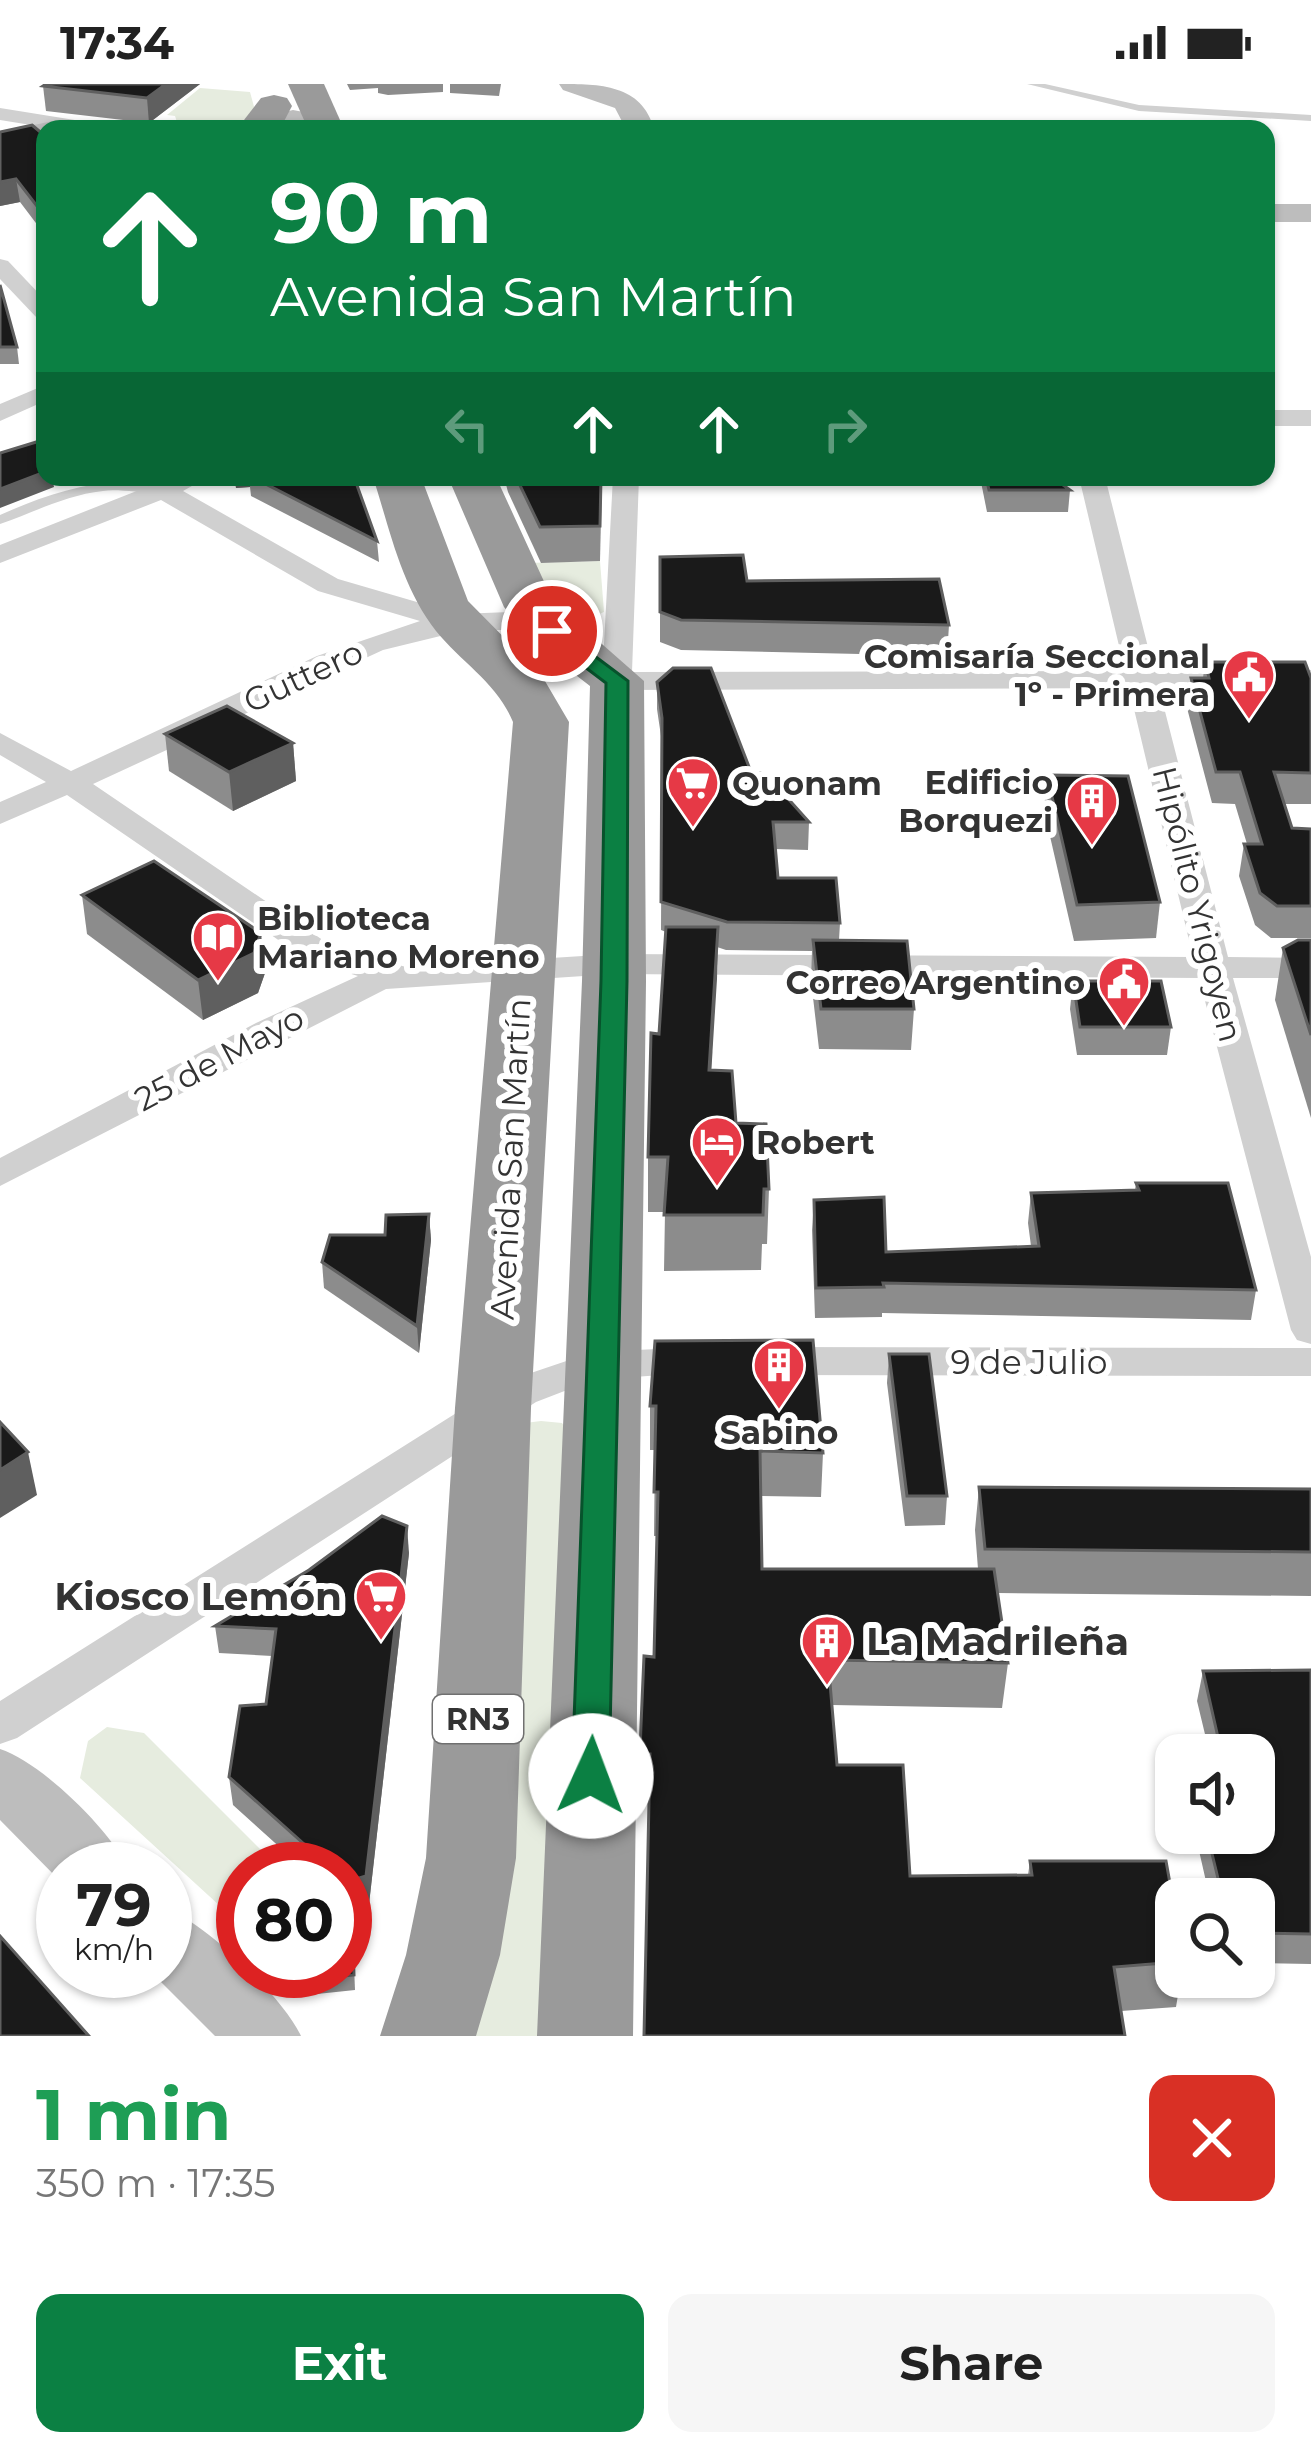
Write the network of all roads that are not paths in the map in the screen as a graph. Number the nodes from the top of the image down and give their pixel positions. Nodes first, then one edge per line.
1 (573, 84) edge
2 (1032, 84) edge
3 (320, 113) edge
4 (267, 116) edge
5 (1311, 118) edge
6 (639, 120) edge
7 (36, 130) edge
8 (5, 131) edge
9 (36, 131) edge
10 (36, 140) edge
11 (1275, 213) edge
12 (1311, 213) edge
13 (0, 266) edge
14 (36, 304) edge
15 (36, 396) edge
16 (0, 413) edge
17 (1275, 418) edge
18 (1311, 418) edge
19 (116, 486) edge
20 (148, 486) edge
21 (175, 486) edge
22 (400, 486) edge
23 (476, 486) edge
24 (626, 486) edge
25 (1094, 486) edge
26 (164, 491) junction
27 (0, 520) edge
28 (500, 547) junction
29 (0, 555) edge
30 (425, 559) junction
31 (458, 623) junction
32 (552, 631) junction
33 (1140, 679) junction
34 (1311, 679) edge
35 (617, 681) junction
36 (0, 742) edge
37 (70, 784) junction
38 (0, 814) edge
39 (614, 964) junction
40 (1213, 967) junction
41 (521, 968) junction
42 (1311, 968) edge
43 (413, 974) junction
44 (0, 1174) edge
45 (1311, 1330) edge
46 (1311, 1362) edge
47 (602, 1363) junction
48 (493, 1408) junction
49 (0, 1725) edge
50 (0, 1776) edge
51 (67, 1842) edge
52 (192, 1965) edge
53 (426, 2033) edge
54 (264, 2036) edge
55 (585, 2036) edge

1 - 6 street
2 - 5 lane
3 - 4 street
7 - 8 street
8 - 9 street
8 - 10 lane
11 - 12 street
13 - 14 street
15 - 16 street
17 - 18 street
19 - 27 lane
20 - 26 lane
21 - 26 street
22 - 30 highway, RN3
23 - 28 highway
24 - 35 street
25 - 33 street, Hipólito Yrigoyen
26 - 29 street
26 - 31 street
28 - 30 highway
28 - 32 highway
30 - 31 highway, RN3
31 - 32 street, Guttero
31 - 37 street, Guttero
31 - 41 highway, Avenida San Martín / RN3
32 - 35 highway
33 - 34 street
33 - 35 street
33 - 40 street, Hipólito Yrigoyen
35 - 39 highway
36 - 37 street
37 - 38 street, Guttero
37 - 43 street
39 - 40 street, 25 de Mayo
39 - 41 street, 25 de Mayo
39 - 47 highway
40 - 42 street, 25 de Mayo
40 - 45 street, Hipólito Yrigoyen
41 - 43 street, 25 de Mayo
41 - 48 highway, Avenida San Martín / RN3
43 - 44 street, 25 de Mayo
46 - 47 street, 9 de Julio
47 - 48 street, 9 de Julio
47 - 55 highway
48 - 49 street
48 - 53 highway, RN3
50 - 51 street
52 - 54 street

